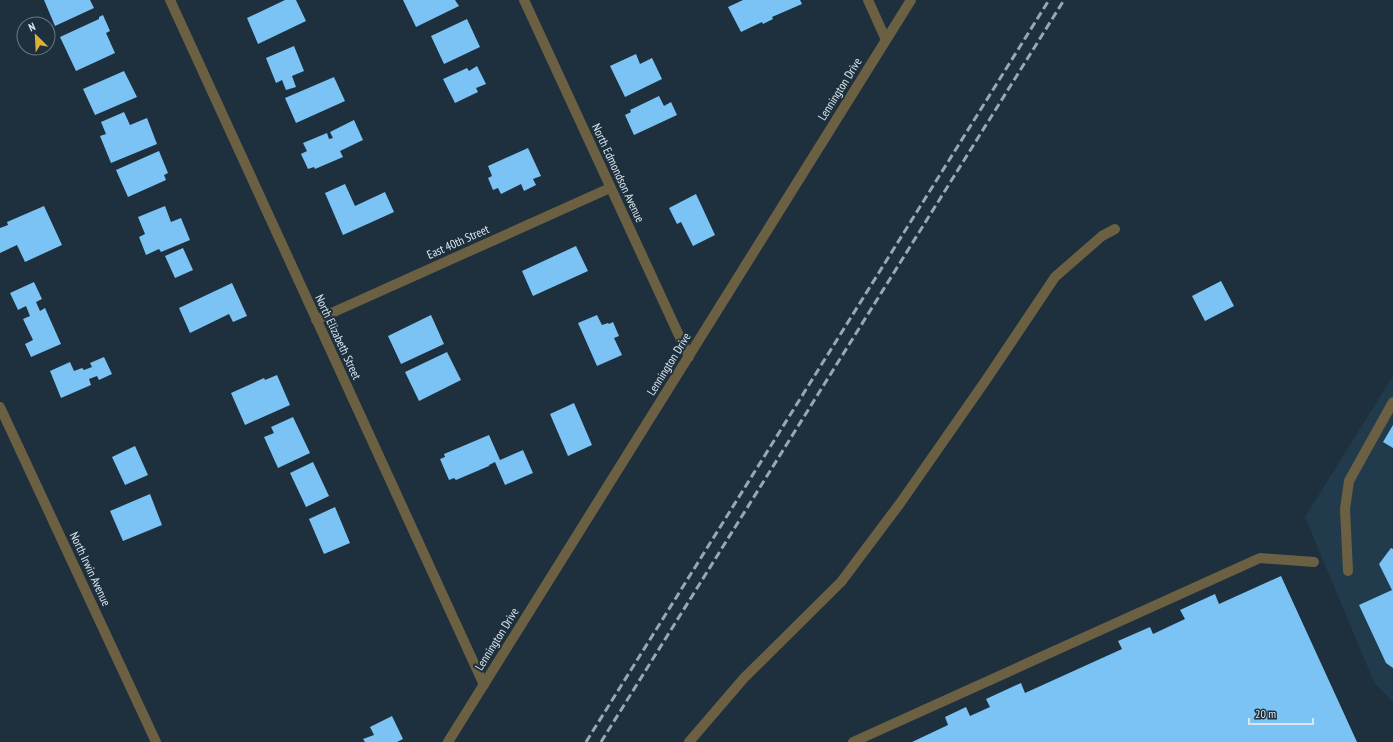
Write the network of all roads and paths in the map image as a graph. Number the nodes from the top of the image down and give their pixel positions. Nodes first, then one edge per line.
1 (170, 0) edge
2 (524, 0) edge
3 (868, 0) edge
4 (911, 0) edge
5 (886, 40) junction
6 (610, 188) junction
7 (1115, 229) dead end
8 (316, 320) junction
9 (689, 357) junction
10 (1393, 402) edge
11 (0, 407) edge
12 (1314, 562) dead end
13 (1348, 571) dead end
14 (484, 685) junction
15 (156, 742) edge
16 (448, 742) edge
17 (689, 742) edge
18 (853, 742) edge

1 - 8 street, North Elizabeth Street
2 - 6 street, North Edmondson Avenue
3 - 5 street
4 - 5 street, Lennington Drive
5 - 9 street, Lennington Drive
6 - 8 street, East 40th Street
6 - 9 street, North Edmondson Avenue
7 - 17 street
8 - 14 street, North Elizabeth Street
9 - 14 street, Lennington Drive
10 - 13 street
11 - 15 street, North Irwin Avenue
12 - 18 street
14 - 16 street, Lennington Drive

